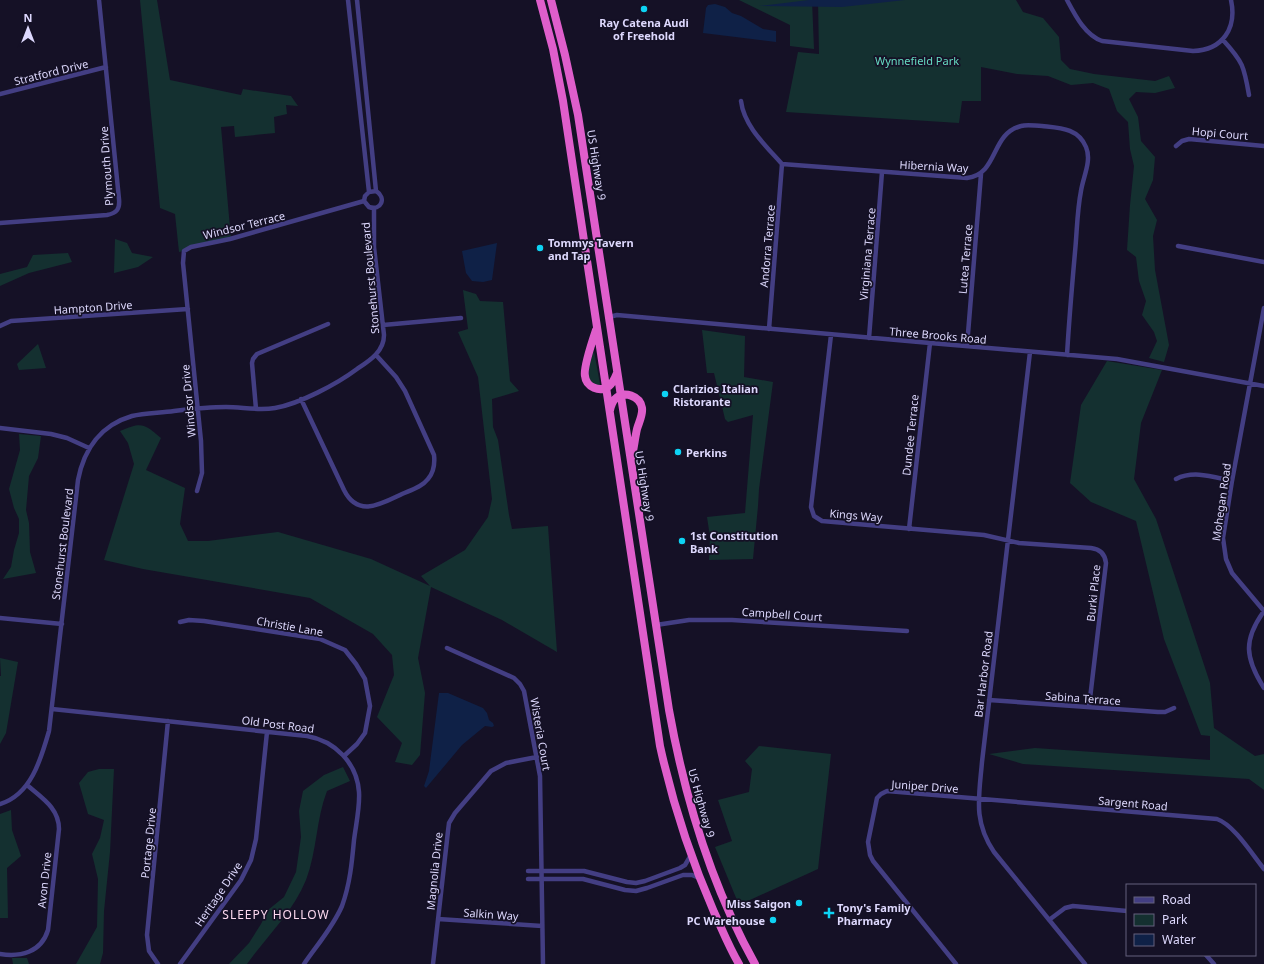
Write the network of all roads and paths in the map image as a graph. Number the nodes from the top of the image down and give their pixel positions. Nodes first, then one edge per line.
1 (99, 0) edge
2 (348, 0) edge
3 (357, 0) edge
4 (540, 0) edge
5 (551, 0) edge
6 (1067, 0) edge
7 (1232, 0) edge
8 (359, 23) junction
9 (350, 24) junction
10 (1223, 40) junction
11 (106, 67) junction
12 (0, 94) edge
13 (1249, 95) dead end
14 (741, 101) dead end
15 (1176, 146) dead end
16 (1264, 146) edge
17 (782, 164) junction
18 (882, 172) junction
19 (981, 174) junction
20 (376, 191) junction
21 (369, 192) junction
22 (364, 201) junction
23 (374, 208) junction
24 (0, 223) edge
25 (1178, 246) dead end
26 (1264, 262) edge
27 (1264, 308) edge
28 (188, 309) junction
29 (609, 317) junction
30 (461, 318) dead end
31 (328, 324) dead end
32 (0, 326) edge
33 (383, 326) junction
34 (597, 326) junction
35 (769, 329) junction
36 (831, 335) junction
37 (869, 338) junction
38 (930, 344) junction
39 (967, 346) junction
40 (1030, 352) junction
41 (376, 355) junction
42 (1067, 355) junction
43 (617, 372) junction
44 (1250, 383) junction
45 (1264, 386) edge
46 (606, 388) junction
47 (620, 395) junction
48 (301, 399) junction
49 (198, 409) junction
50 (256, 409) junction
51 (609, 410) junction
52 (0, 428) edge
53 (89, 448) junction
54 (631, 463) junction
55 (1176, 479) dead end
56 (1232, 481) junction
57 (197, 491) dead end
58 (909, 529) junction
59 (1007, 540) junction
60 (1264, 611) edge
61 (0, 618) edge
62 (180, 622) dead end
63 (62, 624) junction
64 (656, 626) junction
65 (907, 631) dead end
66 (447, 648) dead end
67 (1264, 688) edge
68 (989, 700) junction
69 (1089, 707) junction
70 (1174, 708) dead end
71 (52, 709) junction
72 (168, 721) junction
73 (267, 732) junction
74 (344, 756) junction
75 (537, 757) junction
76 (27, 785) junction
77 (979, 799) junction
78 (0, 804) edge
79 (690, 855) junction
80 (1264, 869) edge
81 (528, 871) dead end
82 (541, 871) junction
83 (700, 878) junction
84 (528, 879) dead end
85 (542, 879) junction
86 (1126, 911) edge
87 (438, 919) junction
88 (1049, 920) junction
89 (542, 926) junction
90 (0, 954) edge
91 (1207, 956) edge
92 (158, 964) edge
93 (180, 964) edge
94 (304, 964) edge
95 (434, 964) edge
96 (543, 964) edge
97 (739, 964) edge
98 (755, 964) edge
99 (956, 964) edge
100 (1085, 964) edge
101 (1214, 964) edge

1 - 11 street, Plymouth Drive
2 - 9 street
3 - 8 street, Stonehurst Boulevard
4 - 34 highway
5 - 29 highway, US Highway 9
6 - 10 street
7 - 10 street
8 - 9 street
8 - 20 street, Stonehurst Boulevard
9 - 21 street
10 - 13 street
11 - 12 street, Stratford Drive
11 - 24 street, Plymouth Drive
14 - 17 street
15 - 16 street, Hopi Court
17 - 18 street, Hibernia Way
17 - 35 street, Andorra Terrace
18 - 19 street, Hibernia Way
18 - 37 street, Virginiana Terrace
19 - 39 street, Lutea Terrace
19 - 42 street, Hibernia Way
20 - 21 street
20 - 23 street, Stonehurst Boulevard
21 - 22 street
22 - 23 street, Stonehurst Boulevard
22 - 28 street, Windsor Terrace
23 - 33 street, Stonehurst Boulevard
25 - 26 street
27 - 44 street, Mohegan Road
28 - 32 street, Hampton Drive
28 - 49 street, Windsor Drive
29 - 35 street, Three Brooks Road
29 - 43 highway, US Highway 9
30 - 33 street
31 - 50 street
33 - 41 street, Stonehurst Boulevard
34 - 46 highway
34 - 46 highway
35 - 36 street, Three Brooks Road
36 - 37 street, Three Brooks Road
36 - 58 street, Kings Way
37 - 38 street, Three Brooks Road
38 - 39 street, Three Brooks Road
38 - 58 street, Dundee Terrace
39 - 40 street, Three Brooks Road
40 - 42 street, Three Brooks Road
40 - 59 street, Bar Harbor Road
41 - 48 street, Stonehurst Boulevard
41 - 48 street
42 - 44 street, Three Brooks Road
43 - 46 highway
43 - 47 highway, US Highway 9
44 - 45 street, Three Brooks Road
44 - 56 street, Mohegan Road
46 - 51 highway
47 - 51 highway
47 - 54 highway, US Highway 9
47 - 54 highway
48 - 50 street, Stonehurst Boulevard
49 - 50 street, Stonehurst Boulevard
49 - 53 street, Stonehurst Boulevard
49 - 57 street, Windsor Drive
51 - 79 highway
52 - 53 street
53 - 63 street, Stonehurst Boulevard
54 - 64 highway, US Highway 9
55 - 56 street
56 - 60 street, Mohegan Road
58 - 59 street, Kings Way
59 - 68 street, Bar Harbor Road
59 - 69 street, Burki Place
60 - 67 street
61 - 63 street
62 - 74 street, Christie Lane
63 - 71 street, Stonehurst Boulevard
64 - 65 street, Campbell Court
64 - 98 highway, US Highway 9
66 - 75 street, Wisteria Court
68 - 69 street, Sabina Terrace
68 - 77 street, Bar Harbor Road
69 - 70 street, Sabina Terrace
71 - 72 street, Old Post Road
71 - 76 street, Stonehurst Boulevard
72 - 73 street, Old Post Road
72 - 92 street, Portage Drive
73 - 74 street, Old Post Road
73 - 93 street, Heritage Drive
74 - 94 street, Old Post Road
75 - 82 street, Wisteria Court
75 - 87 street, Magnolia Drive
76 - 78 street, Stonehurst Boulevard
76 - 90 street, Avon Drive
77 - 80 street, Sargent Road
77 - 88 street, Bar Harbor Road
77 - 99 street, Juniper Drive
79 - 82 street
79 - 83 highway
81 - 82 street
82 - 85 street
83 - 85 street
83 - 97 highway
84 - 85 street
85 - 89 street
86 - 88 street
87 - 89 street, Salkin Way
87 - 95 street, Magnolia Drive
88 - 100 street, Bar Harbor Road
89 - 96 street
91 - 101 street

